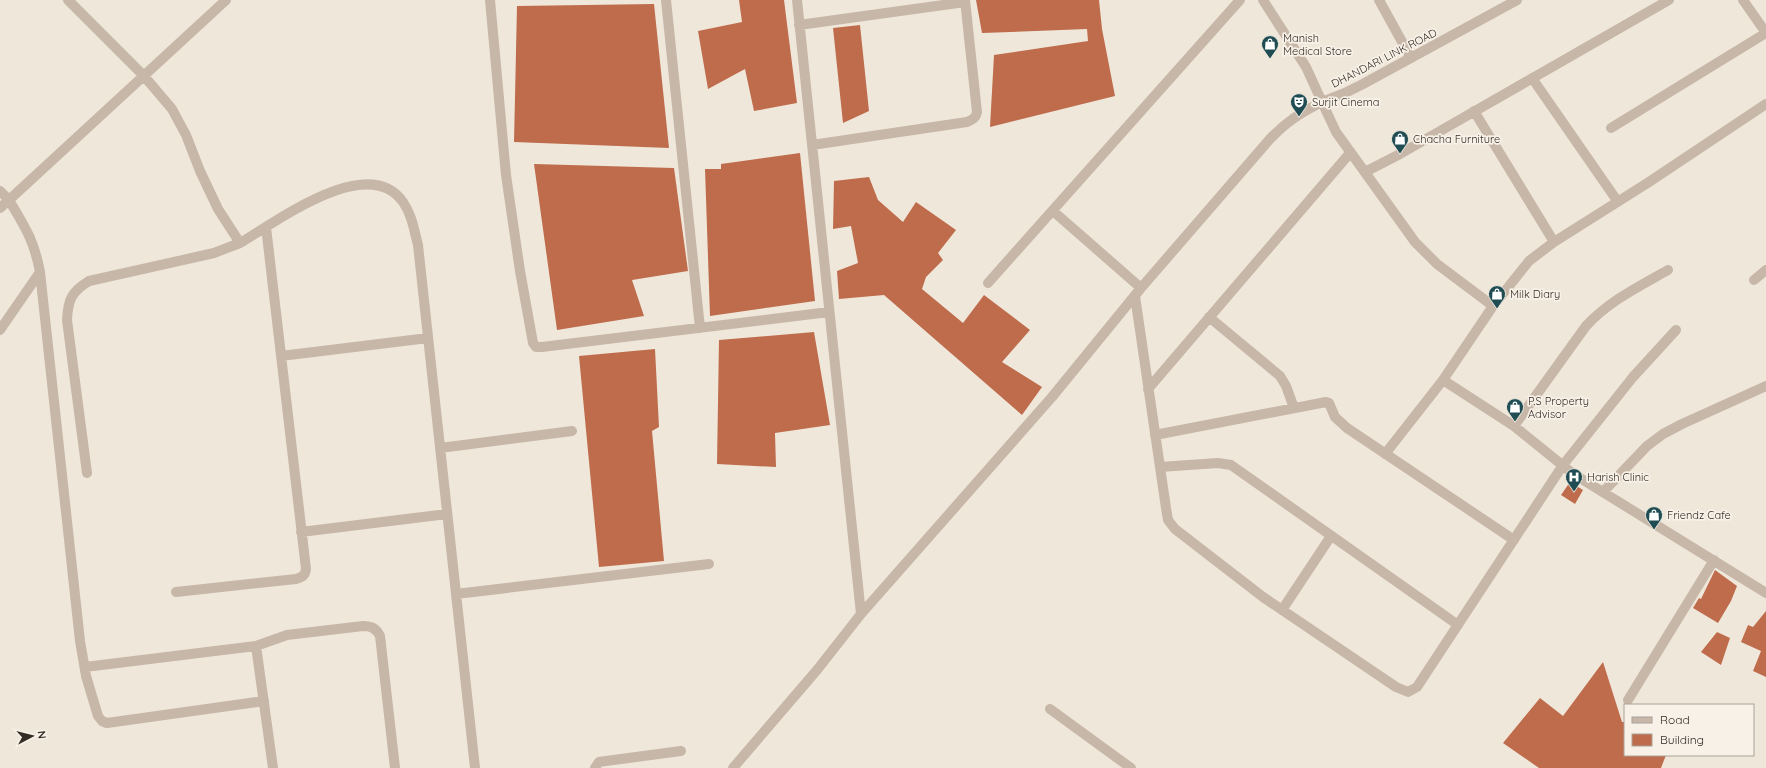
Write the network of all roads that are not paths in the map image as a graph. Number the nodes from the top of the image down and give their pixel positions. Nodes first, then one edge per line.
1 (68, 0) edge
2 (226, 0) edge
3 (490, 0) edge
4 (666, 0) edge
5 (797, 0) edge
6 (1240, 0) edge
7 (1263, 0) edge
8 (1517, 0) edge
9 (1669, 0) edge
10 (1743, 0) edge
11 (965, 1) edge
12 (1382, 1) edge
13 (799, 25) junction
14 (1766, 33) edge
15 (1411, 58) junction
16 (144, 76) junction
17 (1532, 78) junction
18 (1322, 102) junction
19 (1766, 104) edge
20 (1474, 111) junction
21 (1611, 128) dead end
22 (812, 145) junction
23 (1350, 153) junction
24 (1365, 172) junction
25 (0, 191) edge
26 (9, 200) junction
27 (1618, 202) junction
28 (0, 208) edge
29 (1053, 211) junction
30 (266, 227) junction
31 (1554, 242) junction
32 (240, 243) junction
33 (1668, 270) dead end
34 (1766, 270) edge
35 (40, 272) junction
36 (1754, 280) dead end
37 (988, 283) dead end
38 (1138, 292) junction
39 (1493, 306) junction
40 (829, 312) junction
41 (1209, 317) junction
42 (700, 328) junction
43 (0, 330) edge
44 (1676, 330) dead end
45 (428, 338) junction
46 (281, 356) junction
47 (1443, 380) junction
48 (1766, 386) edge
49 (1148, 388) junction
50 (1294, 408) junction
51 (1514, 426) junction
52 (572, 431) dead end
53 (1155, 435) junction
54 (440, 448) junction
55 (1386, 454) junction
56 (1563, 465) junction
57 (1160, 467) junction
58 (87, 473) dead end
59 (1603, 492) junction
60 (447, 514) junction
61 (301, 532) junction
62 (1331, 536) junction
63 (1514, 540) junction
64 (1714, 560) junction
65 (709, 564) dead end
66 (176, 592) dead end
67 (1766, 593) edge
68 (456, 594) junction
69 (1282, 610) junction
70 (861, 614) junction
71 (1458, 625) junction
72 (256, 646) junction
73 (85, 667) junction
74 (1628, 700) dead end
75 (264, 701) junction
76 (1050, 709) dead end
77 (681, 751) dead end
78 (273, 768) edge
79 (395, 768) edge
80 (475, 768) edge
81 (595, 768) edge
82 (733, 768) edge
83 (1132, 768) edge

1 - 16 street
2 - 16 street
3 - 42 street
4 - 42 street
5 - 13 street
6 - 29 street
7 - 18 street, DHANDARI LINK ROAD
8 - 15 street, DHANDARI LINK ROAD
9 - 17 street
10 - 14 street
11 - 13 street
11 - 22 street
12 - 15 street
13 - 22 street
14 - 21 street
15 - 18 street, DHANDARI LINK ROAD
16 - 26 street
16 - 32 street
17 - 20 street
17 - 27 street
18 - 23 street
18 - 38 street
19 - 27 street
20 - 24 street
20 - 31 street
22 - 40 street
23 - 24 street
23 - 41 street
24 - 39 street
25 - 26 street
26 - 28 street
26 - 35 street
27 - 31 street
29 - 37 street
29 - 38 street
30 - 32 street
30 - 45 street
30 - 46 street
31 - 39 street
32 - 58 street
33 - 51 street
34 - 36 street
35 - 43 street
35 - 73 street
38 - 49 street
38 - 70 street
39 - 47 street
40 - 42 street
40 - 70 street
41 - 49 street
41 - 50 street
44 - 56 street
45 - 46 street
45 - 54 street
46 - 61 street
47 - 51 street
47 - 55 street
48 - 59 street
49 - 53 street
50 - 53 street
50 - 55 street
51 - 56 street
52 - 54 street
53 - 57 street
54 - 60 street
55 - 63 street
56 - 59 street
56 - 63 street
57 - 62 street
57 - 69 street
59 - 64 street
60 - 61 street
60 - 68 street
61 - 66 street
62 - 69 street
62 - 71 street
63 - 71 street
64 - 67 street
64 - 74 street
65 - 68 street
68 - 80 street
69 - 71 street
70 - 82 street
72 - 73 street
72 - 75 street
72 - 79 street
73 - 75 street
75 - 78 street
76 - 83 street
77 - 81 street

